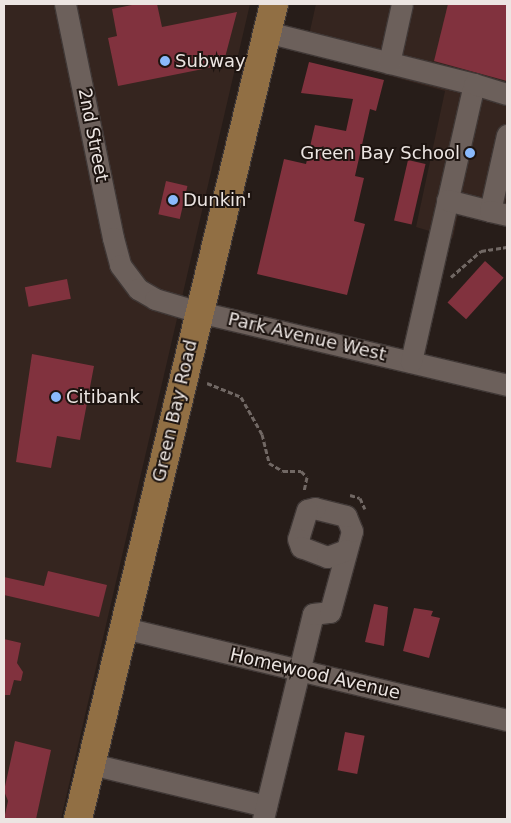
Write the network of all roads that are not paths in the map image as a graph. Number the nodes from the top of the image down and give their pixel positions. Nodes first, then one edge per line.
1 (65, 4) edge
2 (274, 4) edge
3 (402, 4) edge
4 (267, 32) junction
5 (389, 63) junction
6 (474, 84) junction
7 (507, 94) edge
8 (507, 135) edge
9 (448, 200) junction
10 (499, 212) edge
11 (120, 265) joint
12 (199, 312) junction
13 (411, 362) junction
14 (507, 385) edge
15 (346, 550) dead end
16 (124, 628) junction
17 (298, 670) junction
18 (507, 720) edge
19 (91, 764) junction
20 (264, 813) edge
21 (78, 819) edge

1 - 11 street, 2nd Street
2 - 4 main road, Green Bay Road
3 - 5 street
4 - 5 street
4 - 12 main road, Green Bay Road
5 - 6 street
6 - 7 street
6 - 9 street
8 - 10 street
9 - 10 street
9 - 13 street
11 - 12 street, Park Avenue West
12 - 13 street, Park Avenue West
12 - 16 main road, Green Bay Road
13 - 14 street, Park Avenue West
15 - 17 street
16 - 17 street, Homewood Avenue
16 - 19 main road, Green Bay Road
17 - 18 street, Homewood Avenue
17 - 20 street
19 - 20 street
19 - 21 main road, Green Bay Road

